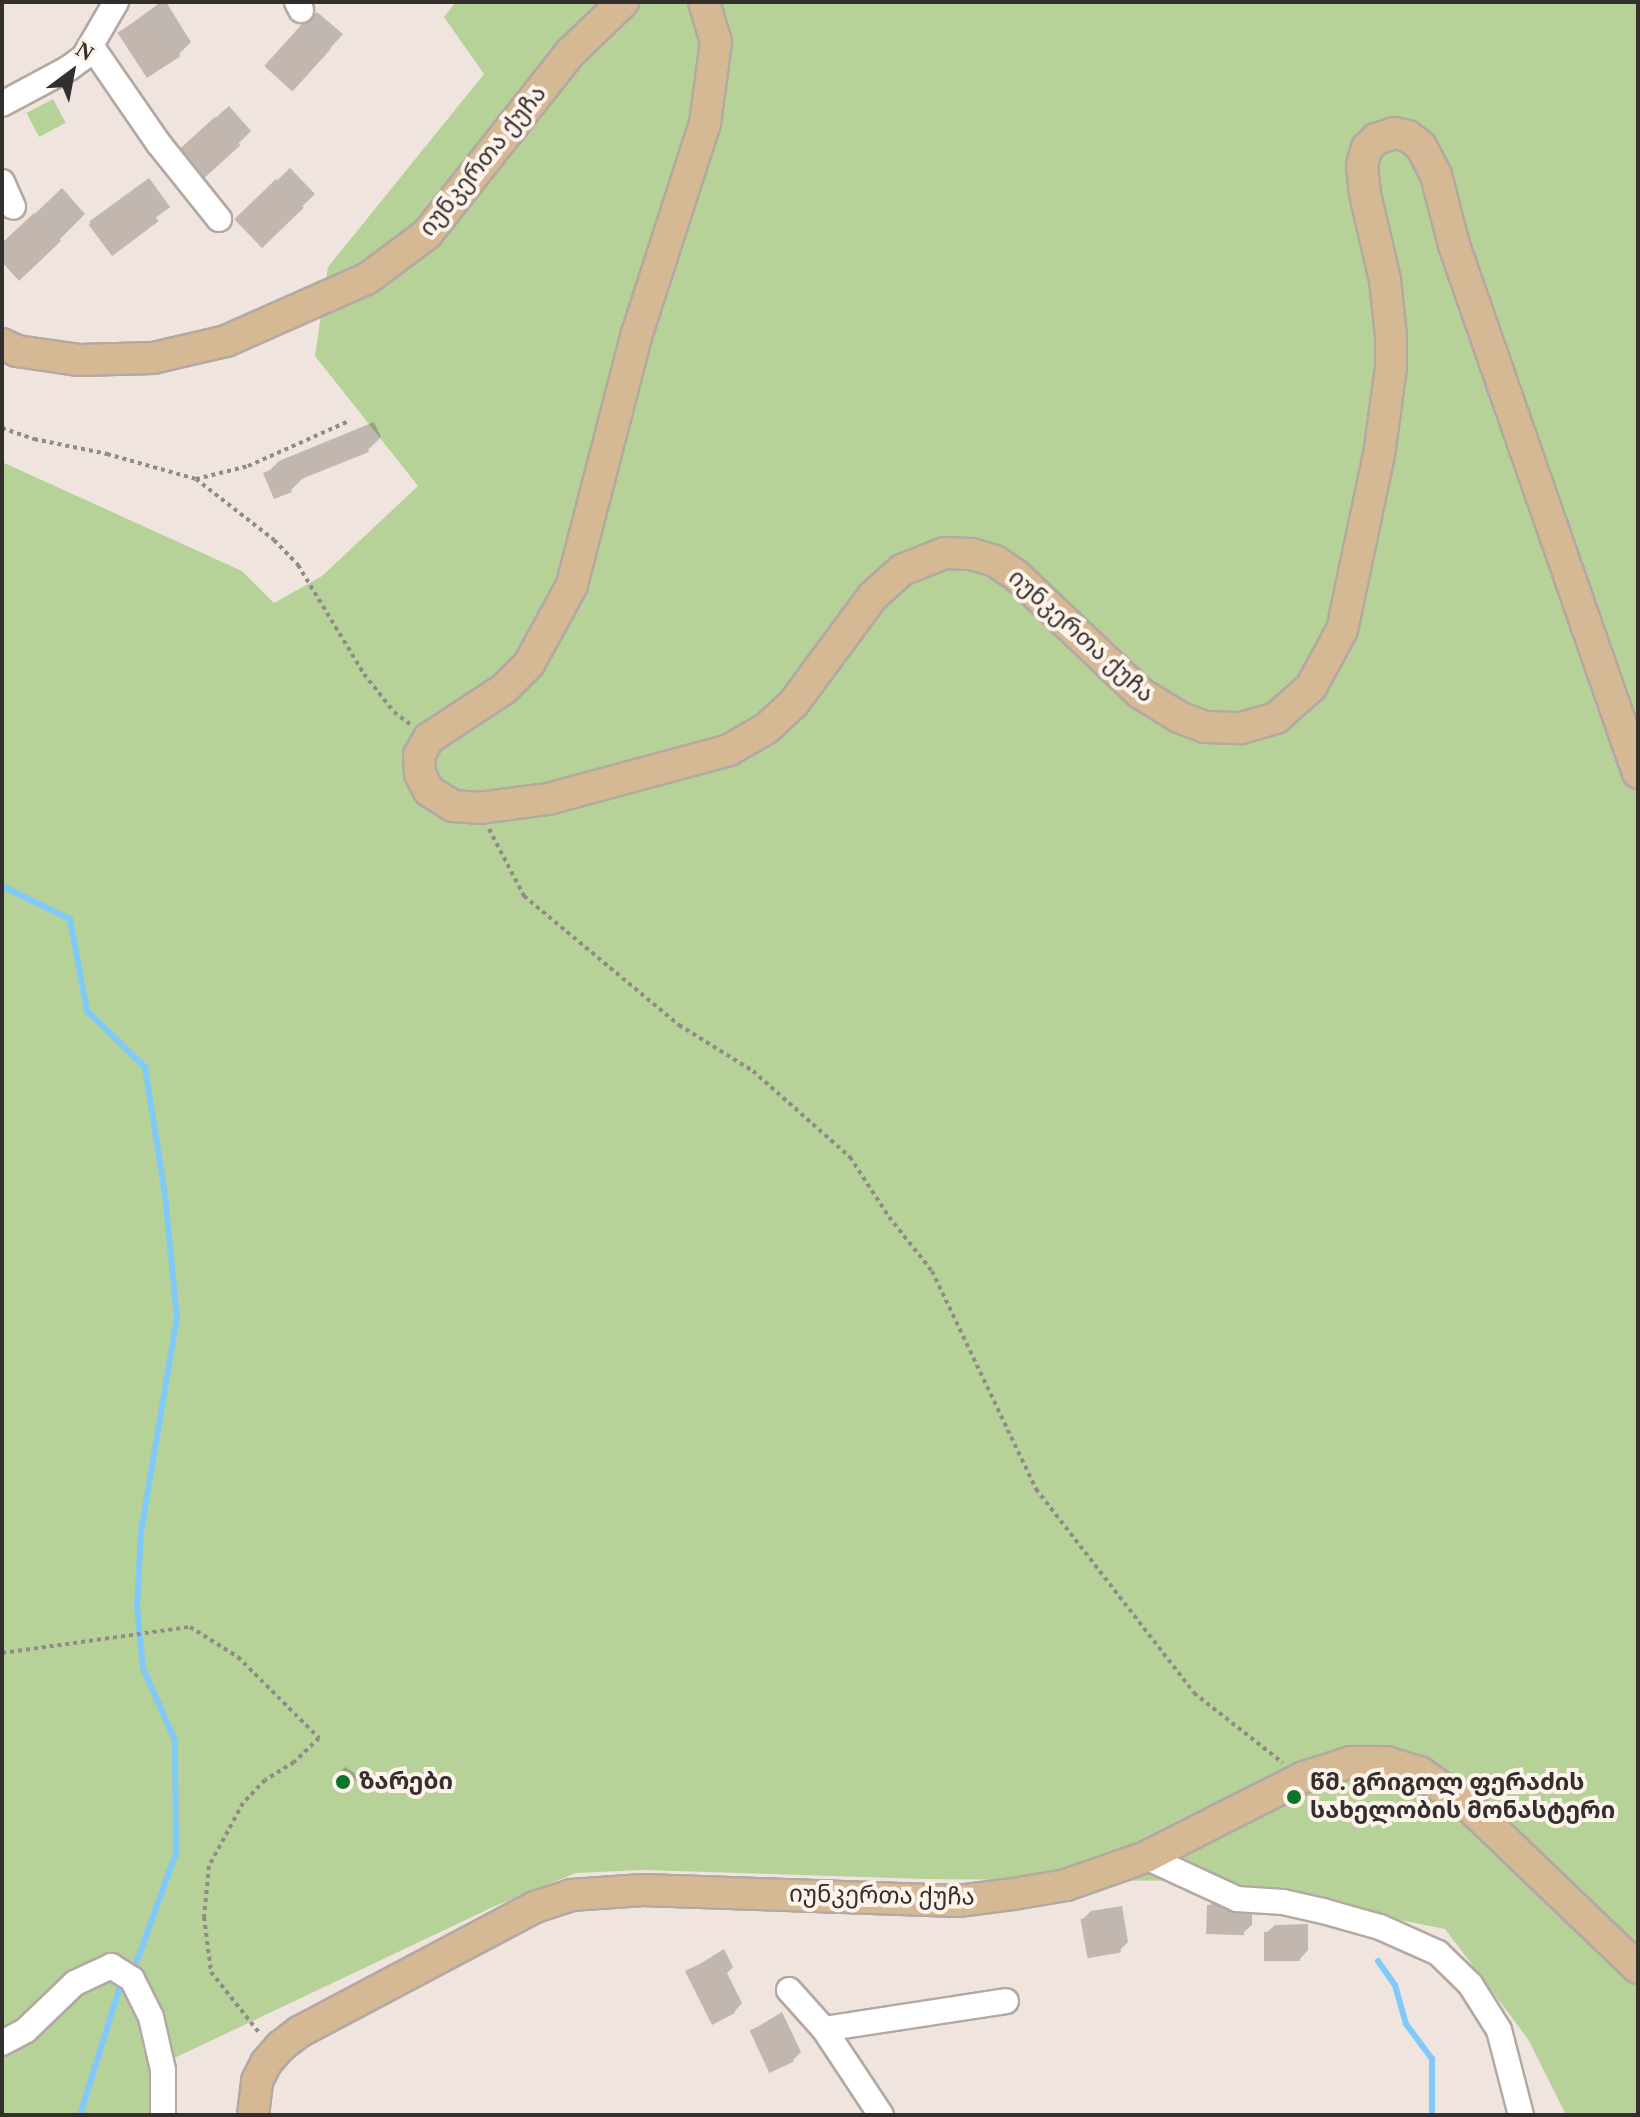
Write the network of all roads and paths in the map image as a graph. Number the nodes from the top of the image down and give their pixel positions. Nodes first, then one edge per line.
1 (116, 2) edge
2 (623, 2) edge
3 (704, 2) edge
4 (92, 47) junction
5 (2, 104) edge
6 (2, 182) edge
7 (13, 207) dead end
8 (219, 219) dead end
9 (2, 344) edge
10 (349, 421) dead end
11 (2, 428) edge
12 (196, 479) junction
13 (429, 738) junction
14 (1638, 773) edge
15 (479, 808) junction
16 (2, 1653) edge
17 (1304, 1777) junction
18 (1146, 1857) junction
19 (1638, 1968) edge
20 (789, 1990) dead end
21 (1006, 2001) dead end
22 (824, 2029) junction
23 (3, 2044) edge
24 (274, 2053) junction
25 (163, 2115) edge
26 (253, 2115) edge
27 (881, 2115) edge
28 (1521, 2115) edge

1 - 4 street
2 - 9 main road, იუნკერთა ქუჩა
3 - 13 main road
4 - 5 street
4 - 8 street
6 - 7 street
10 - 12 path
11 - 12 path
12 - 13 path
13 - 15 main road, იუნკერთა ქუჩა
14 - 15 main road, იუნკერთა ქუჩა
15 - 17 path
16 - 24 path
17 - 18 main road, იუნკერთა ქუჩა
17 - 19 main road, იუნკერთა ქუჩა
18 - 24 main road, იუნკერთა ქუჩა
18 - 28 street
20 - 22 street
21 - 22 street
22 - 27 street
23 - 25 street
24 - 26 main road, იუნკერთა ქუჩა

